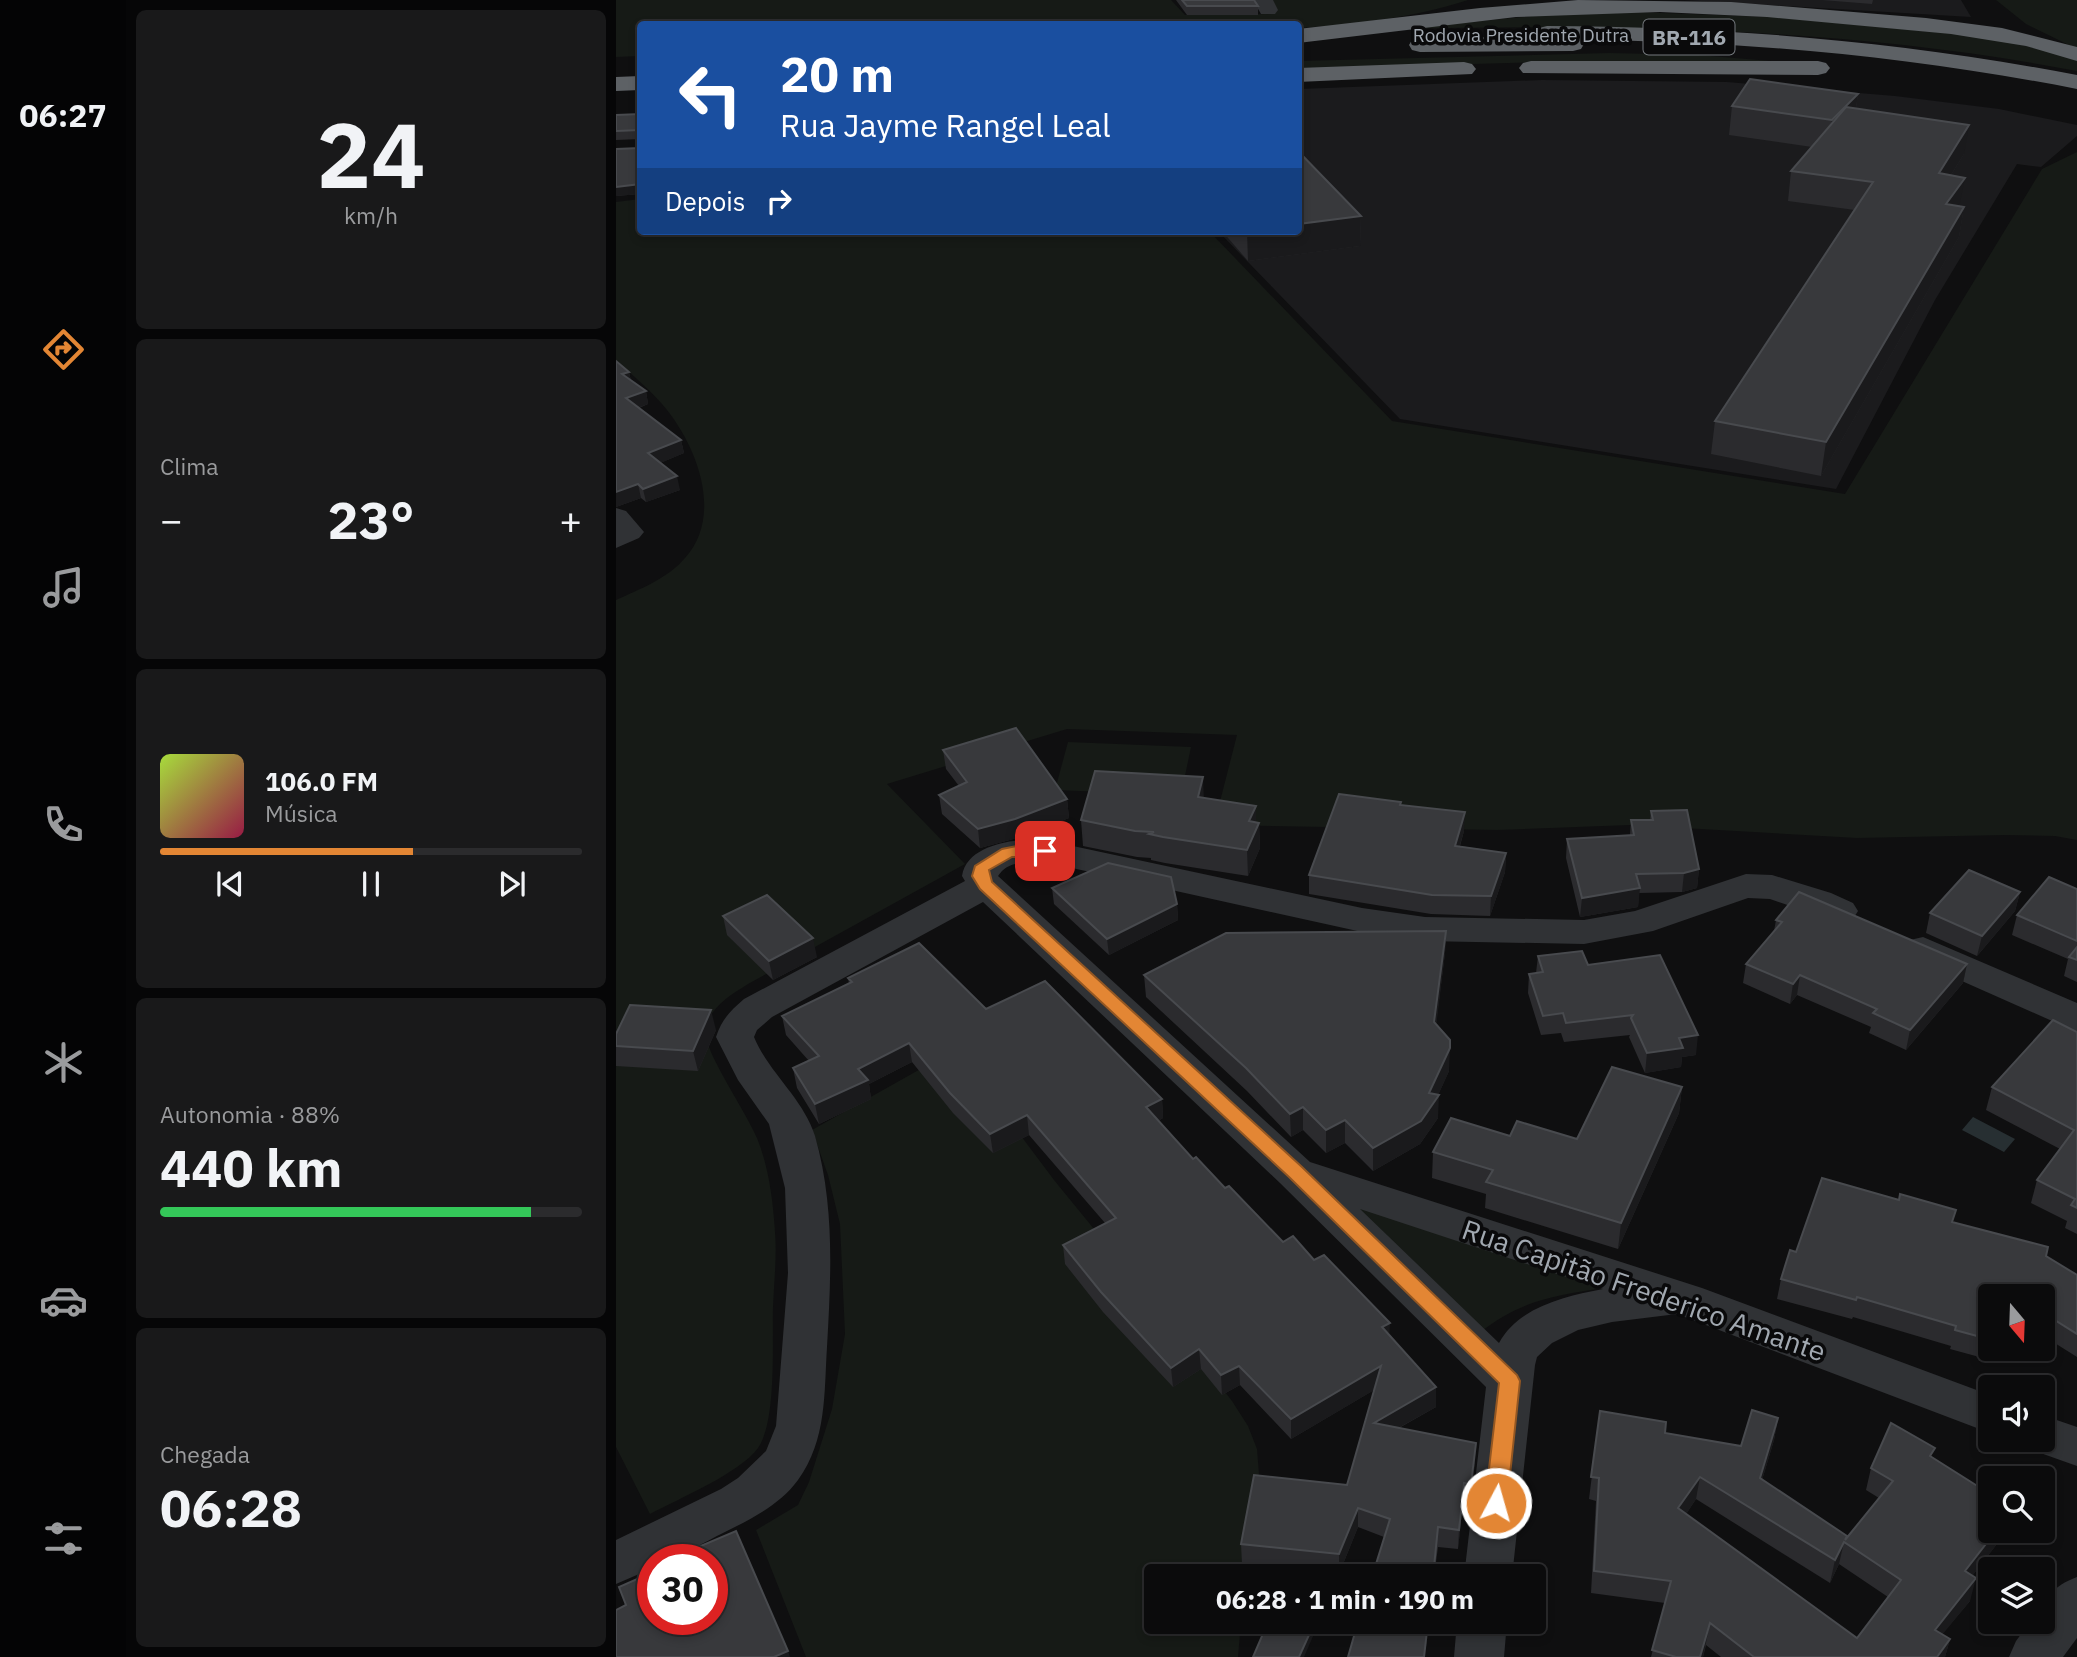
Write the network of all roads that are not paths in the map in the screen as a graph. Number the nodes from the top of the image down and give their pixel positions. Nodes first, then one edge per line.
1 (1302, 38) edge
2 (1302, 38) edge
3 (1302, 49) edge
4 (2077, 54) edge
5 (616, 69) edge
6 (637, 69) edge
7 (1302, 75) edge
8 (637, 81) edge
9 (616, 82) edge
10 (2077, 82) edge
11 (2027, 84) junction
12 (2077, 92) edge
13 (616, 517) edge
14 (616, 539) edge
15 (986, 886) junction
16 (2077, 1019) edge
17 (1295, 1172) junction
18 (1687, 1300) junction
19 (1509, 1381) junction
20 (1978, 1409) edge
21 (2055, 1439) edge
22 (2077, 1447) edge
23 (616, 1563) edge
24 (1489, 1564) edge
25 (2077, 1599) edge
26 (1481, 1634) edge
27 (1479, 1657) edge
28 (2034, 1657) edge

1 - 4 highway
2 - 10 highway, Rodovia Presidente Dutra / BR-116
3 - 11 highway, Rodovia Presidente Dutra / BR-116
5 - 6 highway
7 - 11 highway
8 - 9 highway
11 - 12 highway, Rodovia Presidente Dutra / BR-116
13 - 14 street
15 - 16 street
15 - 17 street
15 - 23 street
17 - 18 street, Rua Capitão Frederico Amante
17 - 19 street
18 - 19 street
18 - 20 street, Rua Capitão Frederico Amante
19 - 24 street
21 - 22 street
25 - 28 street
26 - 27 street

